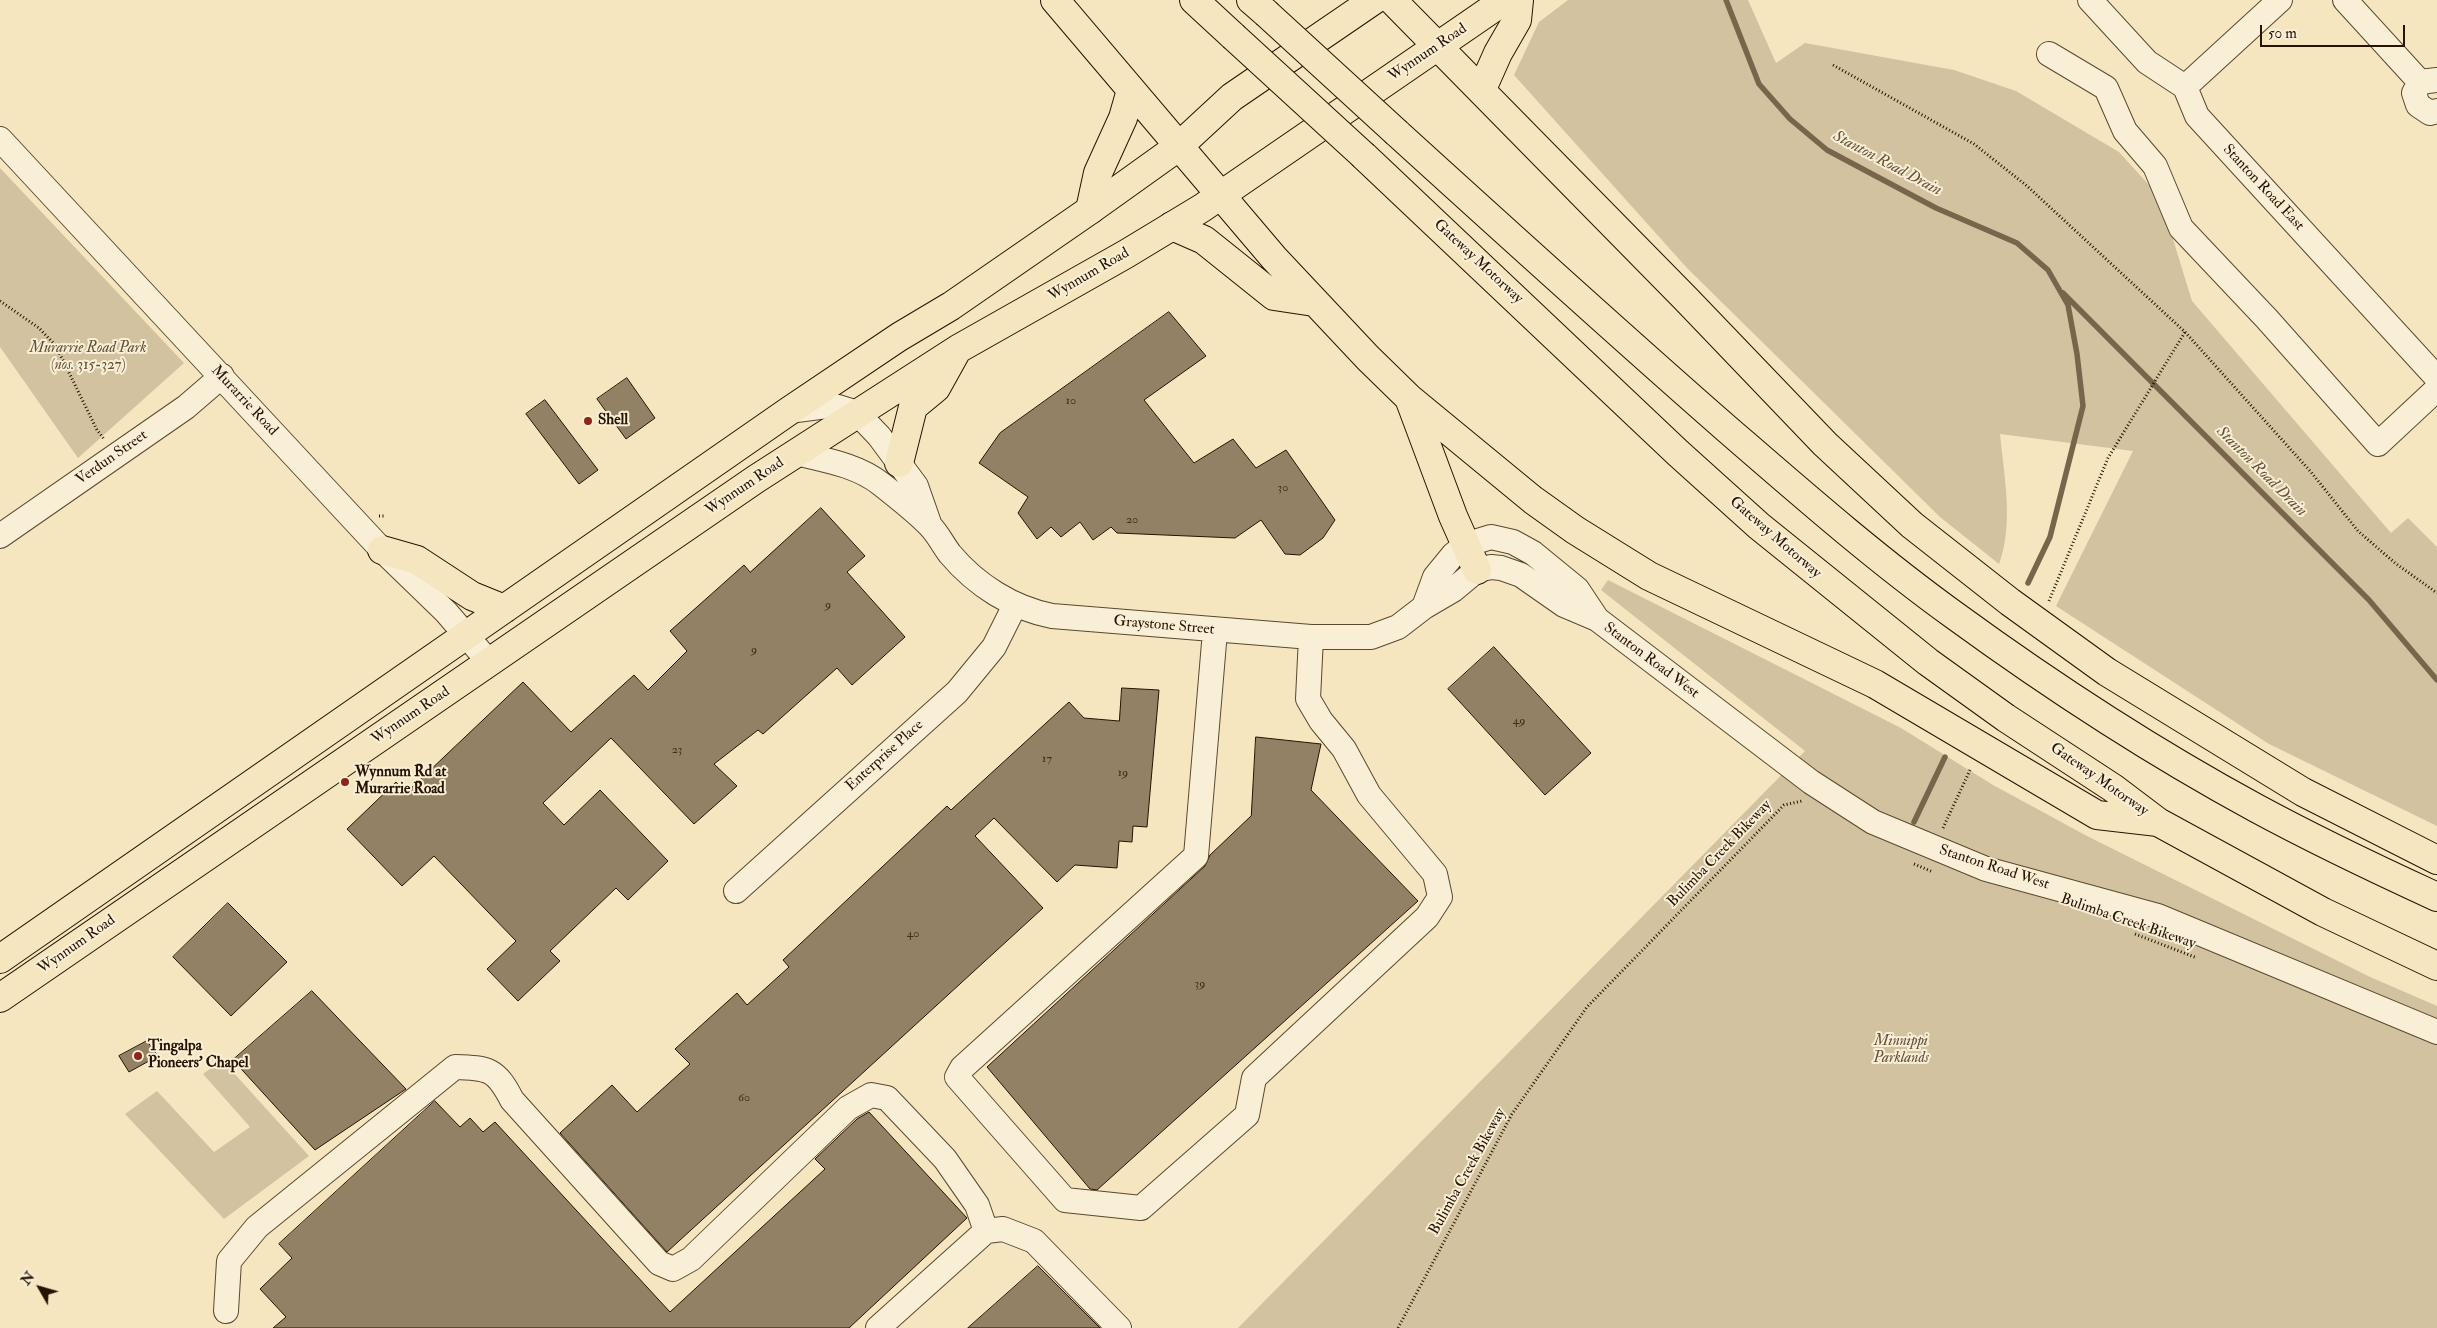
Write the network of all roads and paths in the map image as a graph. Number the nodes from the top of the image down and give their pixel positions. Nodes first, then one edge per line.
1 (1055, 0) edge
2 (1194, 0) edge
3 (1374, 0) edge
4 (1392, 0) edge
5 (1505, 0) edge
6 (1519, 0) edge
7 (2090, 0) edge
8 (2280, 0) edge
9 (2344, 0) edge
10 (1259, 7) edge
11 (1438, 45) junction
12 (2049, 54) dead end
13 (1833, 65) dead end
14 (2428, 81) edge
15 (2185, 87) junction
16 (1482, 89) junction
17 (1131, 90) junction
18 (2437, 111) edge
19 (0, 139) edge
20 (1178, 147) junction
21 (1220, 195) junction
22 (1090, 210) junction
23 (1172, 226) junction
24 (0, 301) edge
25 (1314, 302) junction
26 (2185, 332) junction
27 (958, 348) junction
28 (222, 376) junction
29 (2437, 378) edge
30 (2437, 389) edge
31 (1409, 398) junction
32 (789, 410) junction
33 (857, 413) junction
34 (796, 453) junction
35 (116, 456) junction
36 (899, 463) junction
37 (930, 526) junction
38 (0, 536) edge
39 (1465, 545) junction
40 (382, 550) junction
41 (1477, 570) junction
42 (2437, 593) edge
43 (2049, 601) dead end
44 (1016, 605) junction
45 (1424, 607) junction
46 (504, 609) junction
47 (1597, 619) junction
48 (1215, 631) junction
49 (466, 635) junction
50 (1311, 637) junction
51 (489, 662) junction
52 (1972, 766) dead end
53 (1805, 800) dead end
54 (2158, 822) junction
55 (1929, 859) junction
56 (2437, 860) edge
57 (1909, 862) dead end
58 (1934, 872) dead end
59 (736, 891) dead end
60 (2437, 897) edge
61 (2131, 932) dead end
62 (0, 960) edge
63 (2204, 960) dead end
64 (2437, 966) edge
65 (1, 994) edge
66 (2437, 1032) edge
67 (986, 1231) junction
68 (226, 1311) dead end
69 (878, 1328) edge
70 (1119, 1328) edge
71 (1398, 1328) edge

1 - 17 main road
2 - 54 main road, Gateway Motorway, bridge
3 - 20 main road
4 - 11 main road
5 - 11 main road, Wynnum Road
6 - 16 main road
7 - 15 street
8 - 15 street
9 - 14 street
10 - 60 main road, bridge
11 - 16 main road
11 - 21 main road, Wynnum Road
12 - 30 street
13 - 26 path
14 - 18 street
15 - 29 street, Stanton Road East
16 - 56 main road
17 - 20 main road
17 - 22 main road
19 - 28 street, Murarrie Road
20 - 21 main road
20 - 22 main road
21 - 23 main road, Wynnum Road
21 - 25 main road
22 - 32 main road
23 - 25 main road
23 - 27 main road, Wynnum Road
24 - 35 path
25 - 31 main road
26 - 42 path
26 - 43 path
27 - 33 main road, Wynnum Road
27 - 36 main road
28 - 35 street, Verdun Street
28 - 40 street, Murarrie Road
31 - 39 main road
31 - 54 main road
32 - 33 street
32 - 46 main road
33 - 34 main road, Wynnum Road
33 - 36 street, Graystone Street
34 - 37 street, Graystone Street
34 - 51 main road, Wynnum Road
35 - 38 street, Verdun Street
36 - 37 street, Graystone Street
37 - 44 street, Graystone Street
39 - 41 main road
39 - 45 street
39 - 47 street, Stanton Road West
40 - 46 main road
40 - 49 street, Murarrie Road
41 - 45 street, Graystone Street
41 - 47 street, Stanton Road West
44 - 48 street, Graystone Street
44 - 59 street, Enterprise Place
45 - 50 street, Graystone Street
46 - 49 main road
47 - 55 street, Stanton Road West
48 - 50 street, Graystone Street
48 - 50 street
49 - 51 street, Murarrie Road
49 - 62 main road
51 - 65 main road, Wynnum Road
52 - 55 path
53 - 71 path, Bulimba Creek Bikeway
54 - 64 main road, Gateway Motorway
55 - 57 path
55 - 58 path
55 - 66 street, Stanton Road West
61 - 63 path, Bulimba Creek Bikeway
67 - 68 street
67 - 69 street
67 - 70 street

